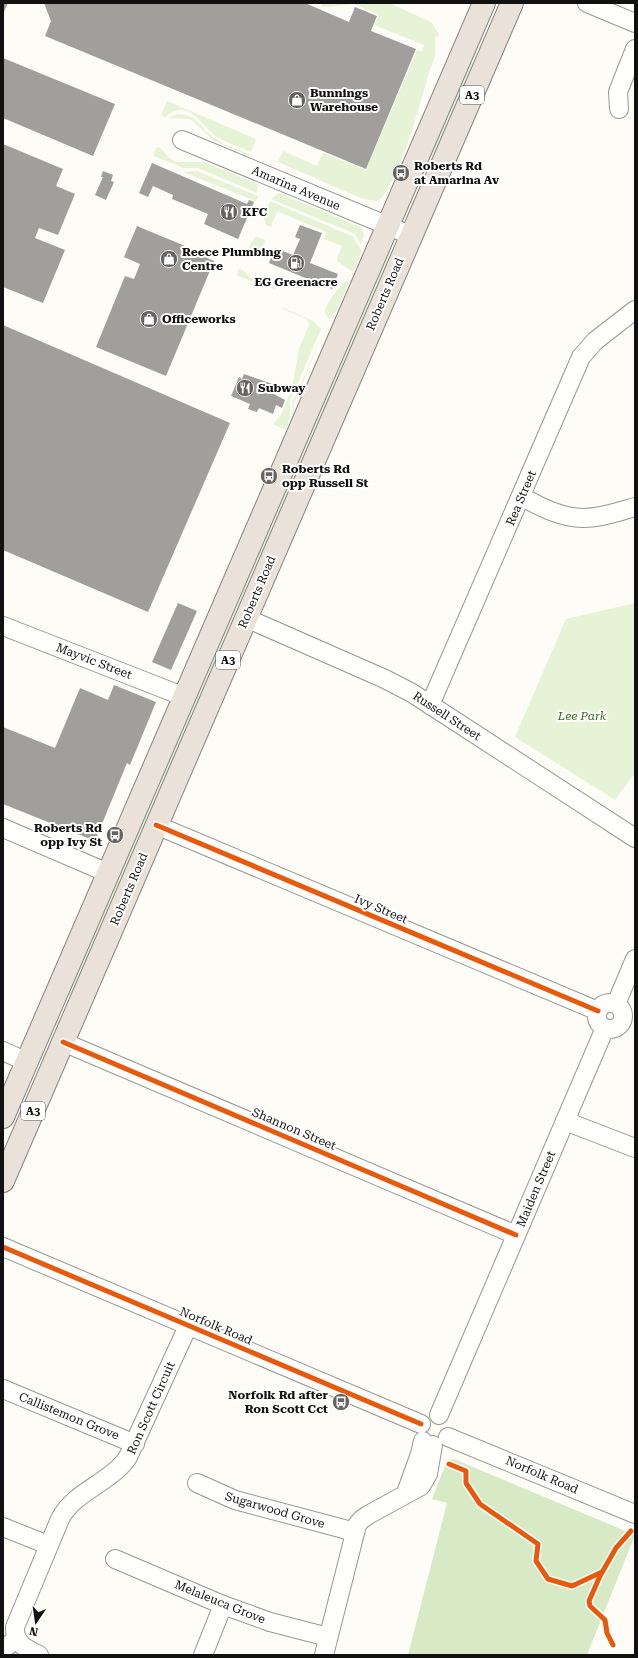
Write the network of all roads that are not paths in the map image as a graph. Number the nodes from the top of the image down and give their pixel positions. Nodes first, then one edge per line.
1 (484, 3) edge
2 (512, 3) edge
3 (587, 3) edge
4 (635, 24) edge
5 (635, 49) edge
6 (619, 109) dead end
7 (182, 140) dead end
8 (388, 226) junction
9 (410, 236) junction
10 (635, 310) edge
11 (522, 497) junction
12 (635, 508) edge
13 (246, 618) junction
14 (3, 626) edge
15 (184, 697) junction
16 (430, 705) junction
17 (156, 825) junction
18 (3, 828) edge
19 (635, 838) edge
20 (108, 873) junction
21 (635, 959) edge
22 (616, 1004) junction
23 (598, 1011) junction
24 (629, 1023) edge
25 (605, 1028) junction
26 (63, 1042) junction
27 (3, 1051) edge
28 (27, 1062) junction
29 (3, 1117) edge
30 (565, 1121) junction
31 (635, 1148) edge
32 (3, 1181) edge
33 (516, 1235) junction
34 (3, 1247) edge
35 (188, 1326) junction
36 (3, 1389) edge
37 (439, 1416) junction
38 (426, 1436) junction
39 (448, 1437) junction
40 (135, 1444) junction
41 (197, 1483) dead end
42 (635, 1514) edge
43 (3, 1527) edge
44 (355, 1532) junction
45 (48, 1546) junction
46 (115, 1559) dead end
47 (223, 1605) junction
48 (328, 1637) junction
49 (10, 1644) edge
50 (39, 1655) edge
51 (203, 1655) edge
52 (324, 1655) edge

1 - 8 highway, Roberts Road / A3
2 - 9 highway, Roberts Road / A3
3 - 4 street
5 - 6 street
7 - 8 street, Amarina Avenue
8 - 9 street, Amarina Avenue
8 - 15 highway, Roberts Road / A3
9 - 13 highway, Roberts Road / A3
10 - 11 street, Rea Street
11 - 12 street
11 - 16 street, Rea Street
13 - 16 street, Russell Street
13 - 17 highway, Roberts Road / A3
14 - 15 street, Mayvic Street
15 - 20 highway, Roberts Road / A3
16 - 19 street, Russell Street
17 - 23 street, Ivy Street
17 - 26 highway, Roberts Road / A3
18 - 20 street
20 - 28 highway, Roberts Road / A3
21 - 22 street
22 - 23 street
22 - 24 street
23 - 25 street
24 - 25 street
25 - 30 street, Maiden Street
26 - 32 highway, Roberts Road / A3
26 - 33 street, Shannon Street
27 - 28 street
28 - 29 highway, Roberts Road / A3
30 - 31 street
30 - 33 street, Maiden Street
33 - 37 street, Maiden Street
34 - 35 street, Norfolk Road
35 - 38 street, Norfolk Road
35 - 40 street, Ron Scott Circuit
36 - 40 street, Callistemon Grove
37 - 38 street
37 - 39 street
38 - 39 street
38 - 44 street
39 - 42 street, Norfolk Road
40 - 45 street, Ron Scott Circuit
41 - 44 street, Sugarwood Grove
43 - 45 street
44 - 48 street
45 - 49 street, Ron Scott Circuit
46 - 47 street, Melaleuca Grove
47 - 48 street, Melaleuca Grove
47 - 51 street
48 - 52 street
49 - 50 street, Ron Scott Circuit

